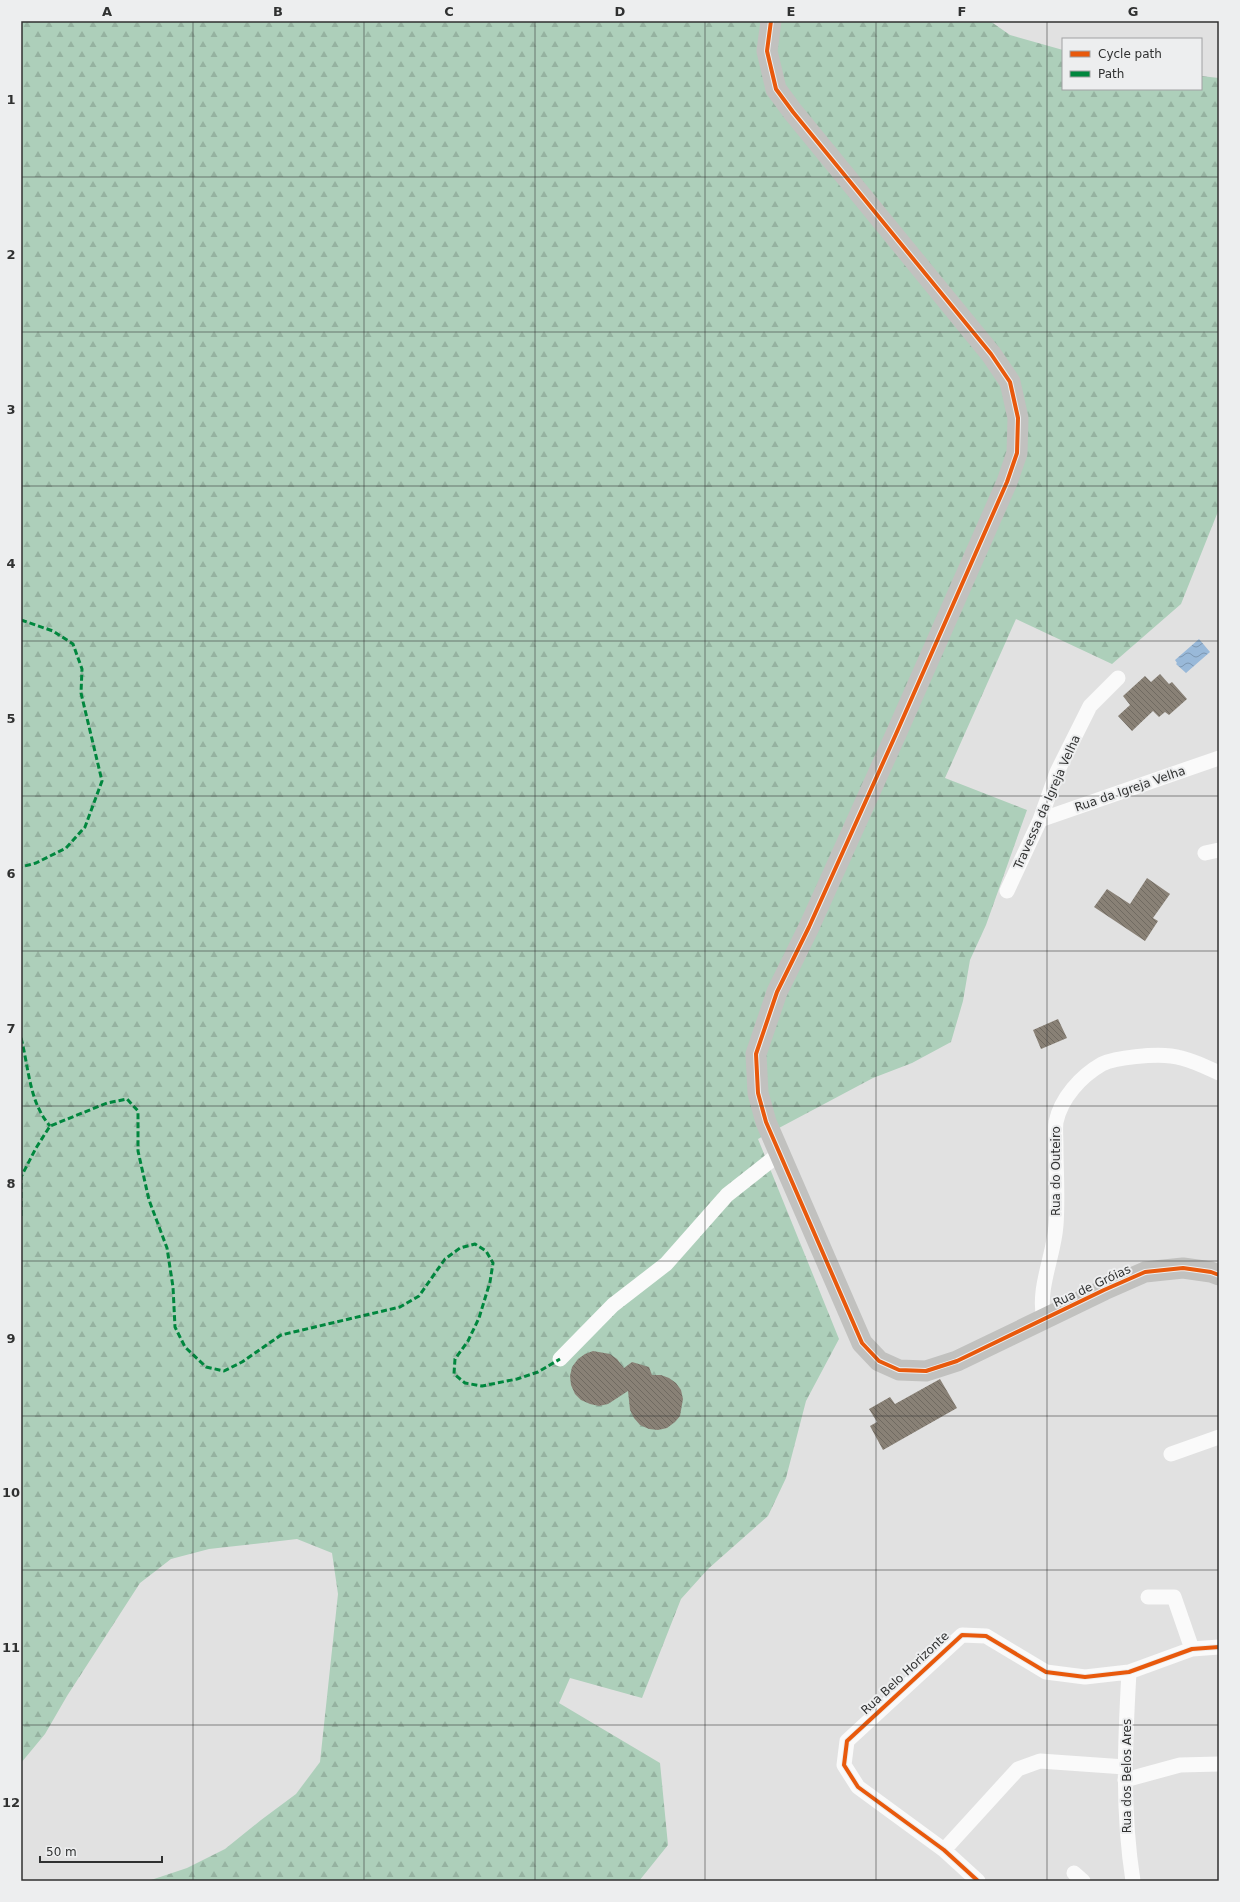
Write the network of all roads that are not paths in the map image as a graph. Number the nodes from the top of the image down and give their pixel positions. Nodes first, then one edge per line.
1 (771, 21) edge
2 (1118, 678) dead end
3 (1219, 758) edge
4 (1040, 820) junction
5 (1007, 891) dead end
6 (1219, 1073) edge
7 (779, 1154) junction
8 (1219, 1276) edge
9 (1044, 1320) junction
10 (560, 1359) dead end
11 (1219, 1437) edge
12 (1171, 1454) dead end
13 (1148, 1597) dead end
14 (1219, 1647) edge
15 (1192, 1649) junction
16 (1129, 1672) junction
17 (1219, 1764) edge
18 (1125, 1773) junction
19 (944, 1850) junction
20 (978, 1881) edge
21 (1133, 1881) edge

1 - 7 street, Rua de Gróias
2 - 4 street, Travessa da Igreja Velha
3 - 4 street, Rua da Igreja Velha
4 - 5 street, Travessa da Igreja Velha
6 - 9 street, Rua do Outeiro
7 - 9 street, Rua de Gróias
7 - 10 street
8 - 9 street, Rua de Gróias
11 - 12 street
13 - 15 street
14 - 15 street, Rua Belo Horizonte
15 - 16 street, Rua Belo Horizonte
16 - 18 street, Rua dos Belos Ares
16 - 19 street, Rua Belo Horizonte
17 - 18 street
18 - 19 street
18 - 21 street, Rua dos Belos Ares
19 - 20 street, Rua Belo Horizonte

